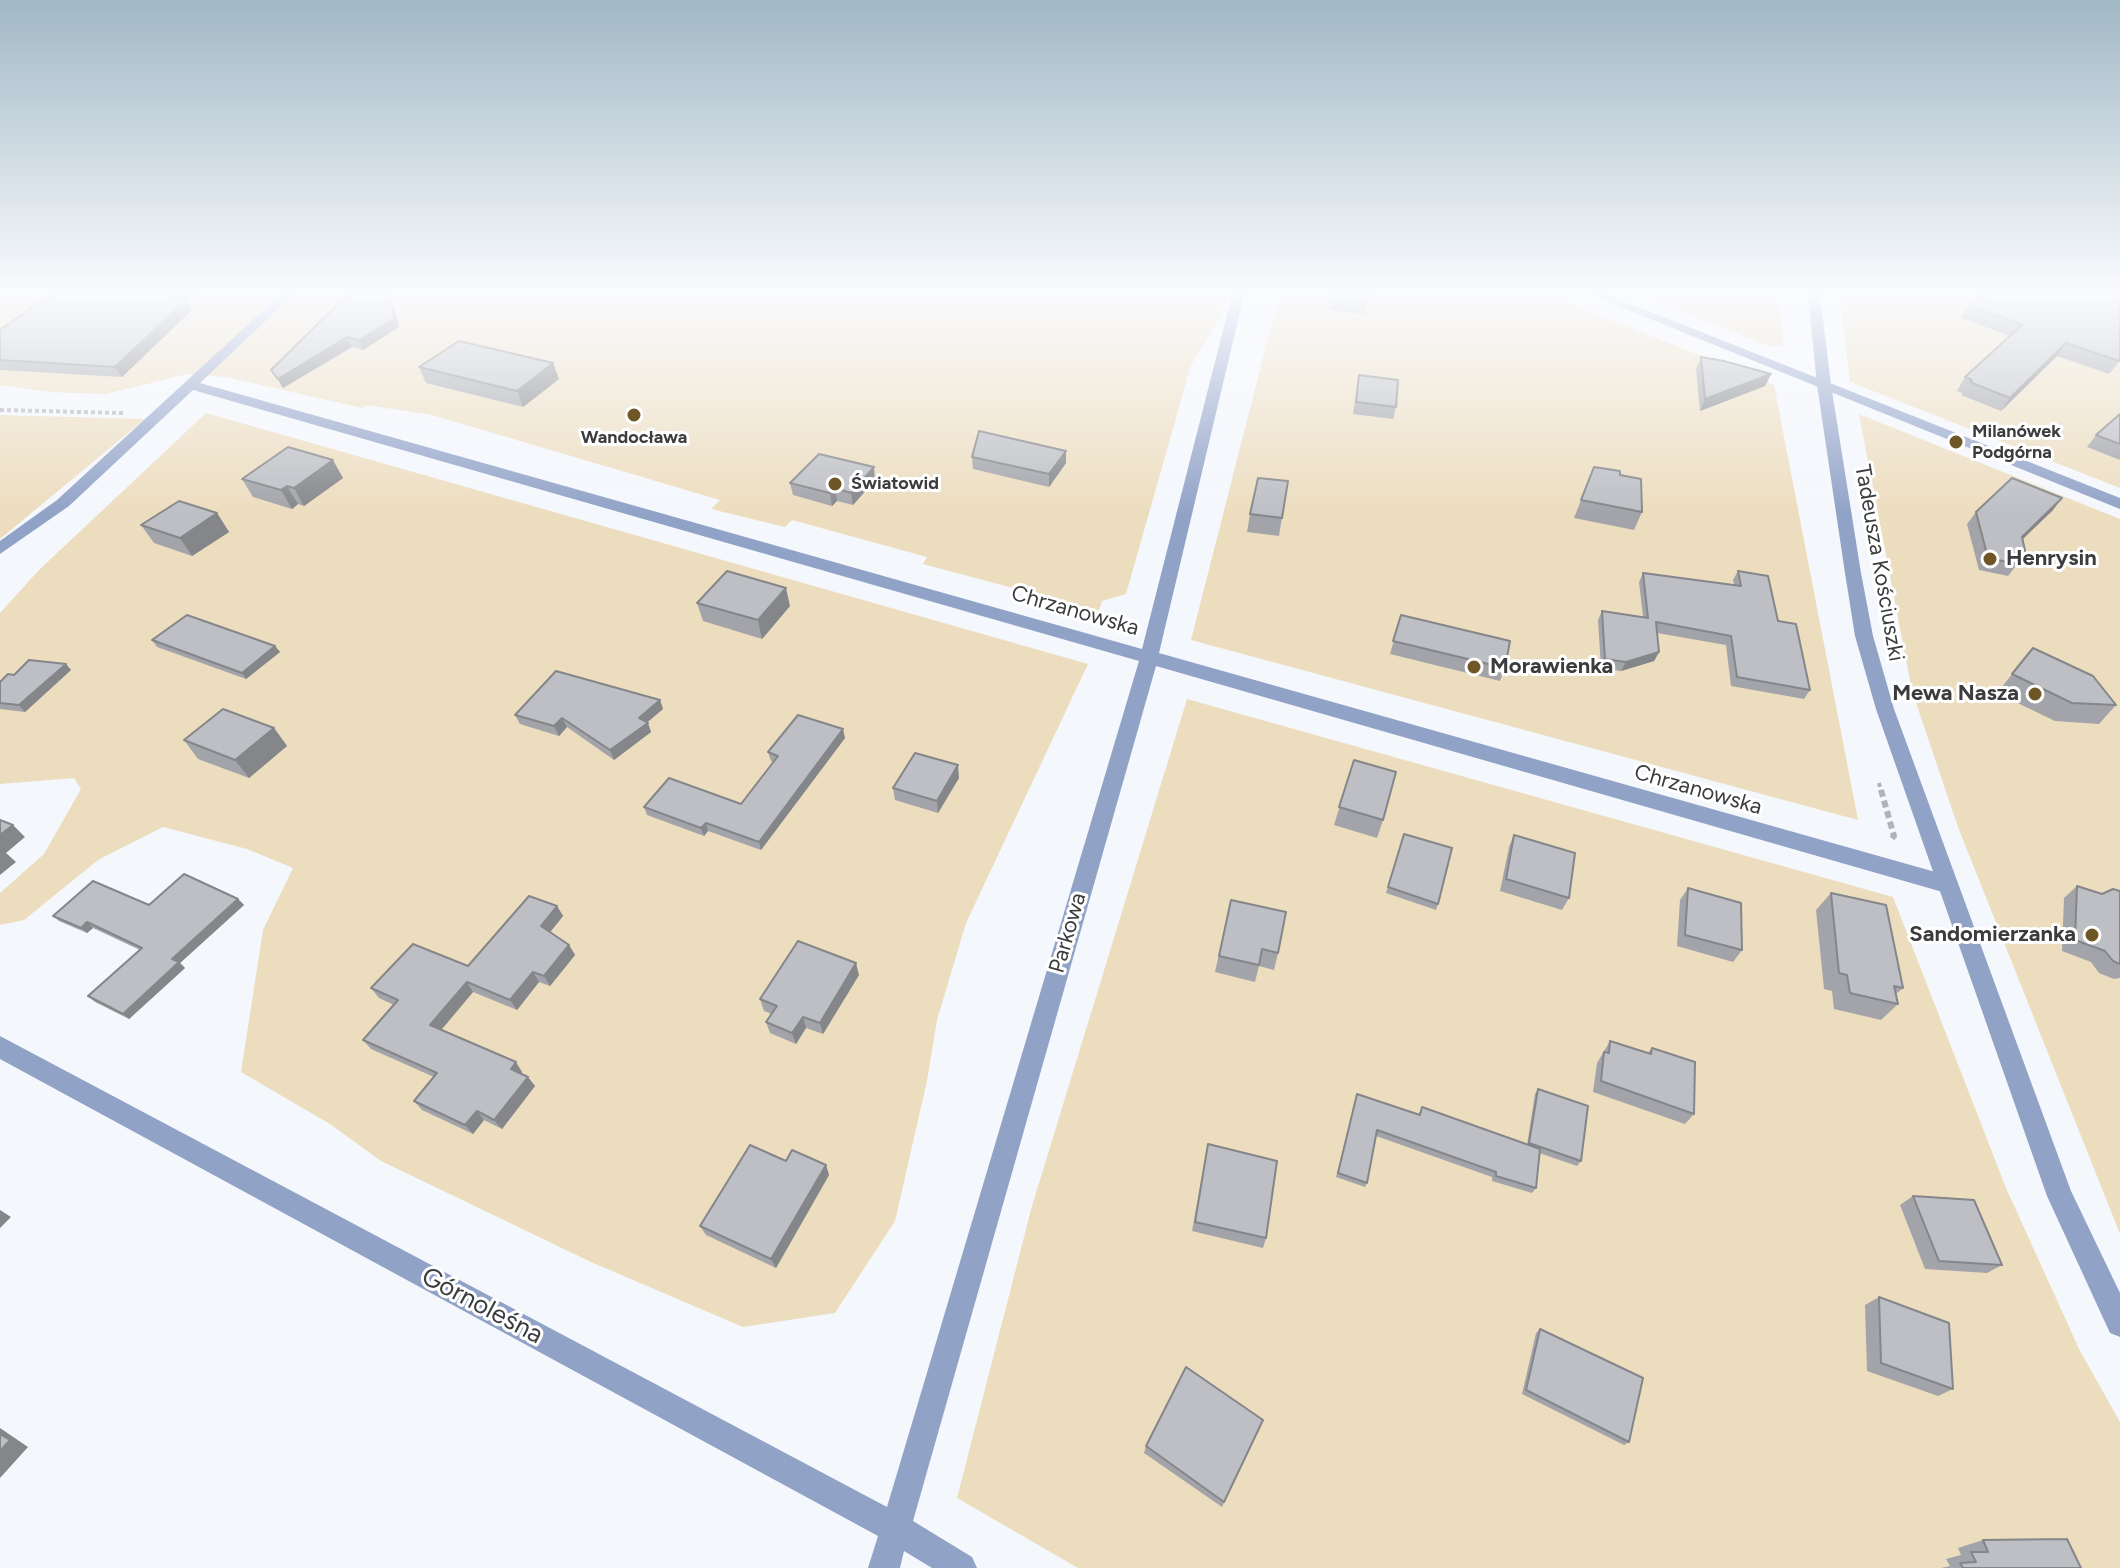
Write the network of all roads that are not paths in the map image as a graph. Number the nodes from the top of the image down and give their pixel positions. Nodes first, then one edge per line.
1 (209, 368) edge
2 (1220, 368) edge
3 (1782, 368) edge
4 (1822, 368) edge
5 (191, 385) junction
6 (1824, 385) junction
7 (2120, 504) edge
8 (0, 549) edge
9 (1149, 657) junction
10 (1946, 884) junction
11 (0, 1047) edge
12 (2120, 1323) edge
13 (895, 1528) junction
14 (884, 1568) edge
15 (961, 1568) edge

1 - 5 street
2 - 9 street, Parkowa
3 - 6 street
4 - 6 street, Tadeusza Kościuszki
5 - 8 street
5 - 9 street, Chrzanowska
6 - 7 street
6 - 10 street, Tadeusza Kościuszki
9 - 10 street, Chrzanowska
9 - 13 street, Parkowa
10 - 12 street, Tadeusza Kościuszki
11 - 13 street, Górnoleśna
13 - 14 street, Parkowa
13 - 15 street, Górnoleśna

